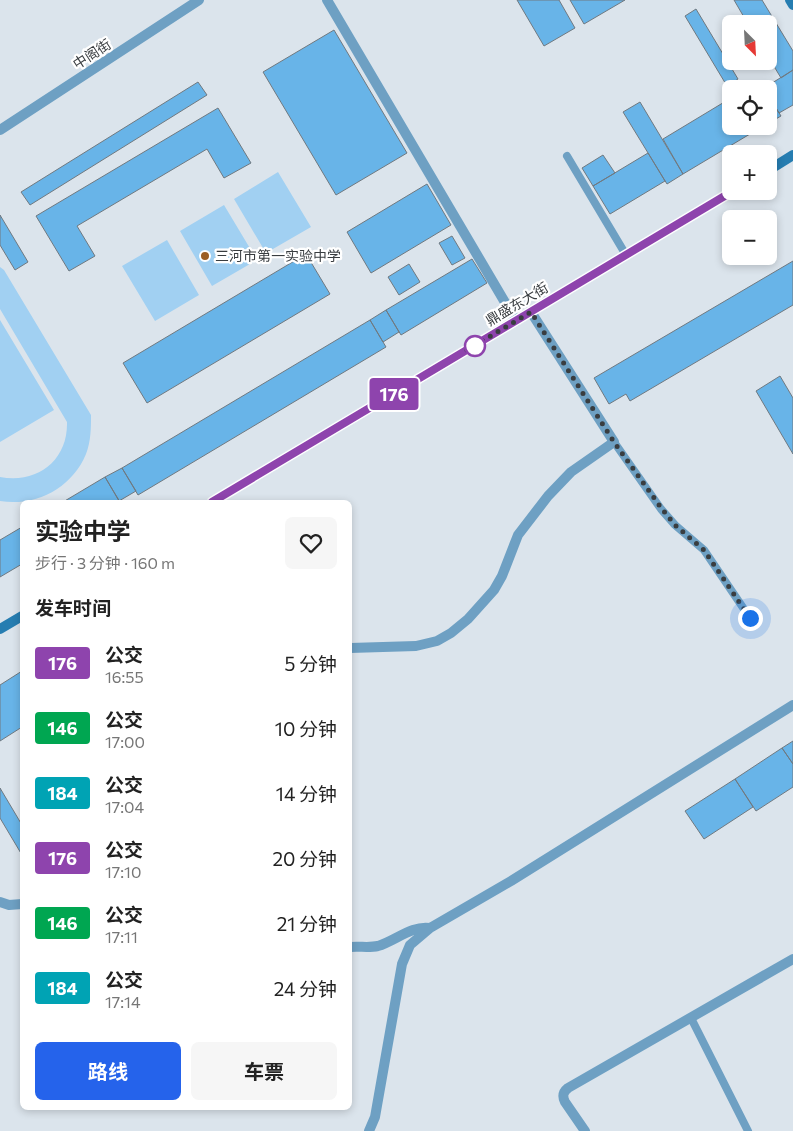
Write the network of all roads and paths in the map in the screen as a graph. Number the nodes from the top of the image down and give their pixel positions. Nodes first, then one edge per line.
1 (199, 0) edge
2 (327, 0) edge
3 (790, 0) edge
4 (793, 5) edge
5 (0, 130) edge
6 (793, 155) edge
7 (567, 156) dead end
8 (777, 165) edge
9 (722, 198) edge
10 (626, 255) junction
11 (531, 312) junction
12 (516, 321) junction
13 (614, 442) junction
14 (219, 500) edge
15 (20, 617) edge
16 (750, 618) dead end
17 (0, 629) edge
18 (352, 648) edge
19 (793, 705) edge
20 (0, 902) edge
21 (20, 904) edge
22 (430, 928) junction
23 (352, 947) edge
24 (793, 959) edge
25 (691, 1018) junction
26 (369, 1131) edge
27 (586, 1131) edge
28 (748, 1131) edge

1 - 5 street, 中阁街
2 - 12 street
3 - 4 main road
6 - 8 main road
7 - 10 lane
9 - 10 main road, 鼎盛东大街
10 - 11 main road, 鼎盛东大街
11 - 12 main road, 鼎盛东大街
11 - 13 street
12 - 14 main road, 鼎盛东大街
13 - 16 lane
13 - 18 street
15 - 17 main road
19 - 22 street
20 - 21 street
22 - 23 street
22 - 26 street
24 - 25 street
25 - 27 street
25 - 28 lane

